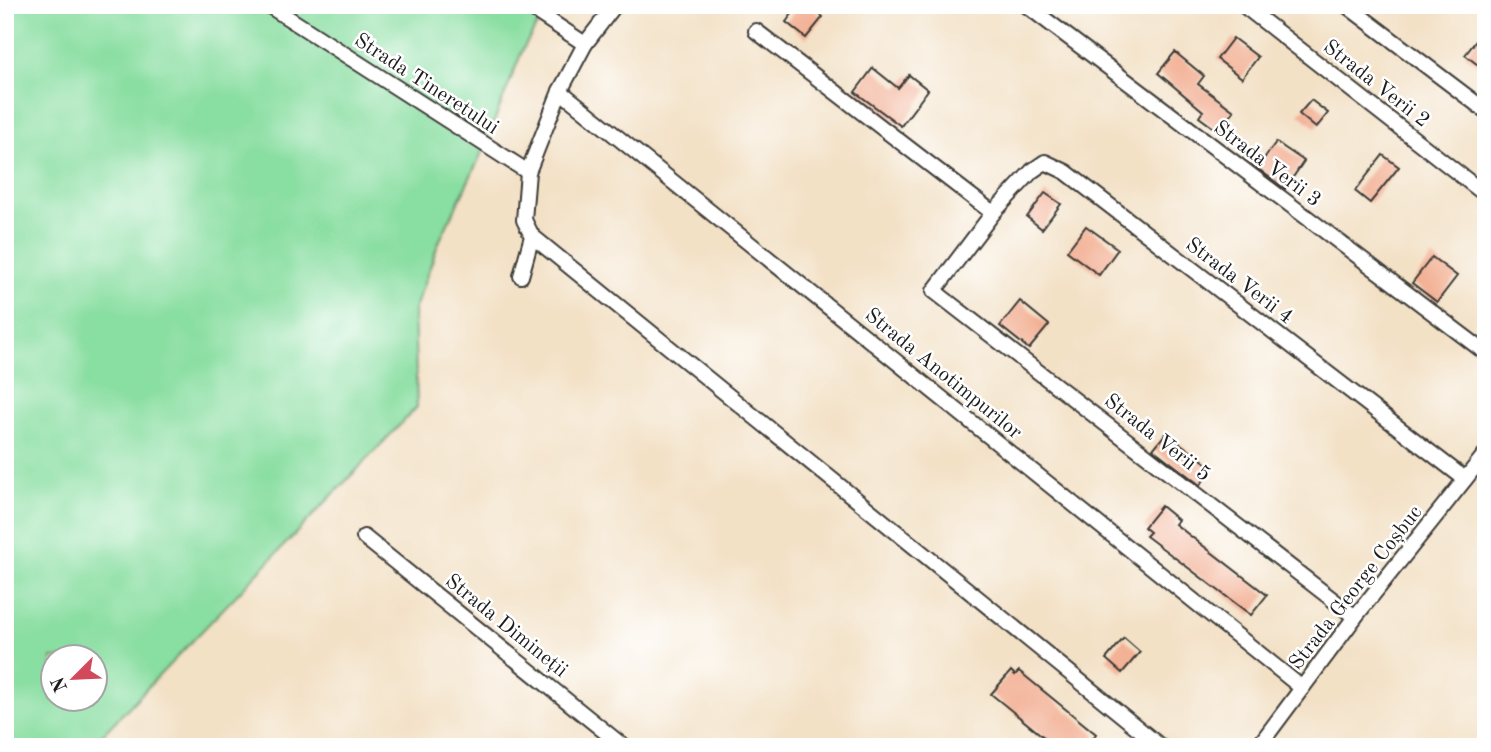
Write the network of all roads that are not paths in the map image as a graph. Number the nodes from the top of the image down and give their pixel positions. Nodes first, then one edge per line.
1 (268, 5) edge
2 (526, 5) edge
3 (615, 5) edge
4 (1026, 5) edge
5 (1242, 5) edge
6 (1346, 5) edge
7 (756, 31) dead end
8 (585, 44) junction
9 (560, 90) junction
10 (1486, 111) edge
11 (528, 173) junction
12 (1486, 195) edge
13 (993, 213) junction
14 (532, 236) junction
15 (521, 276) dead end
16 (934, 290) joint
17 (1486, 353) edge
18 (1486, 453) edge
19 (1465, 479) junction
20 (364, 537) dead end
21 (1355, 617) junction
22 (1302, 688) junction
23 (624, 747) edge
24 (1161, 747) edge
25 (1258, 747) edge

1 - 11 street, Strada Tineretului
2 - 8 street
3 - 8 street
4 - 17 street, Strada Verii 3
5 - 12 street, Strada Verii 2
6 - 10 street
7 - 13 street
8 - 9 street
9 - 11 street
9 - 22 street, Strada Anotimpurilor
11 - 14 street
13 - 16 street, Strada Verii 4
13 - 19 street, Strada Verii 4
14 - 15 street
14 - 24 street
16 - 21 street, Strada Verii 5
18 - 19 street, Strada George Coșbuc
19 - 21 street, Strada George Coșbuc
20 - 23 street, Strada Dimineții
21 - 22 street, Strada George Coșbuc
22 - 25 street, Strada George Coșbuc

